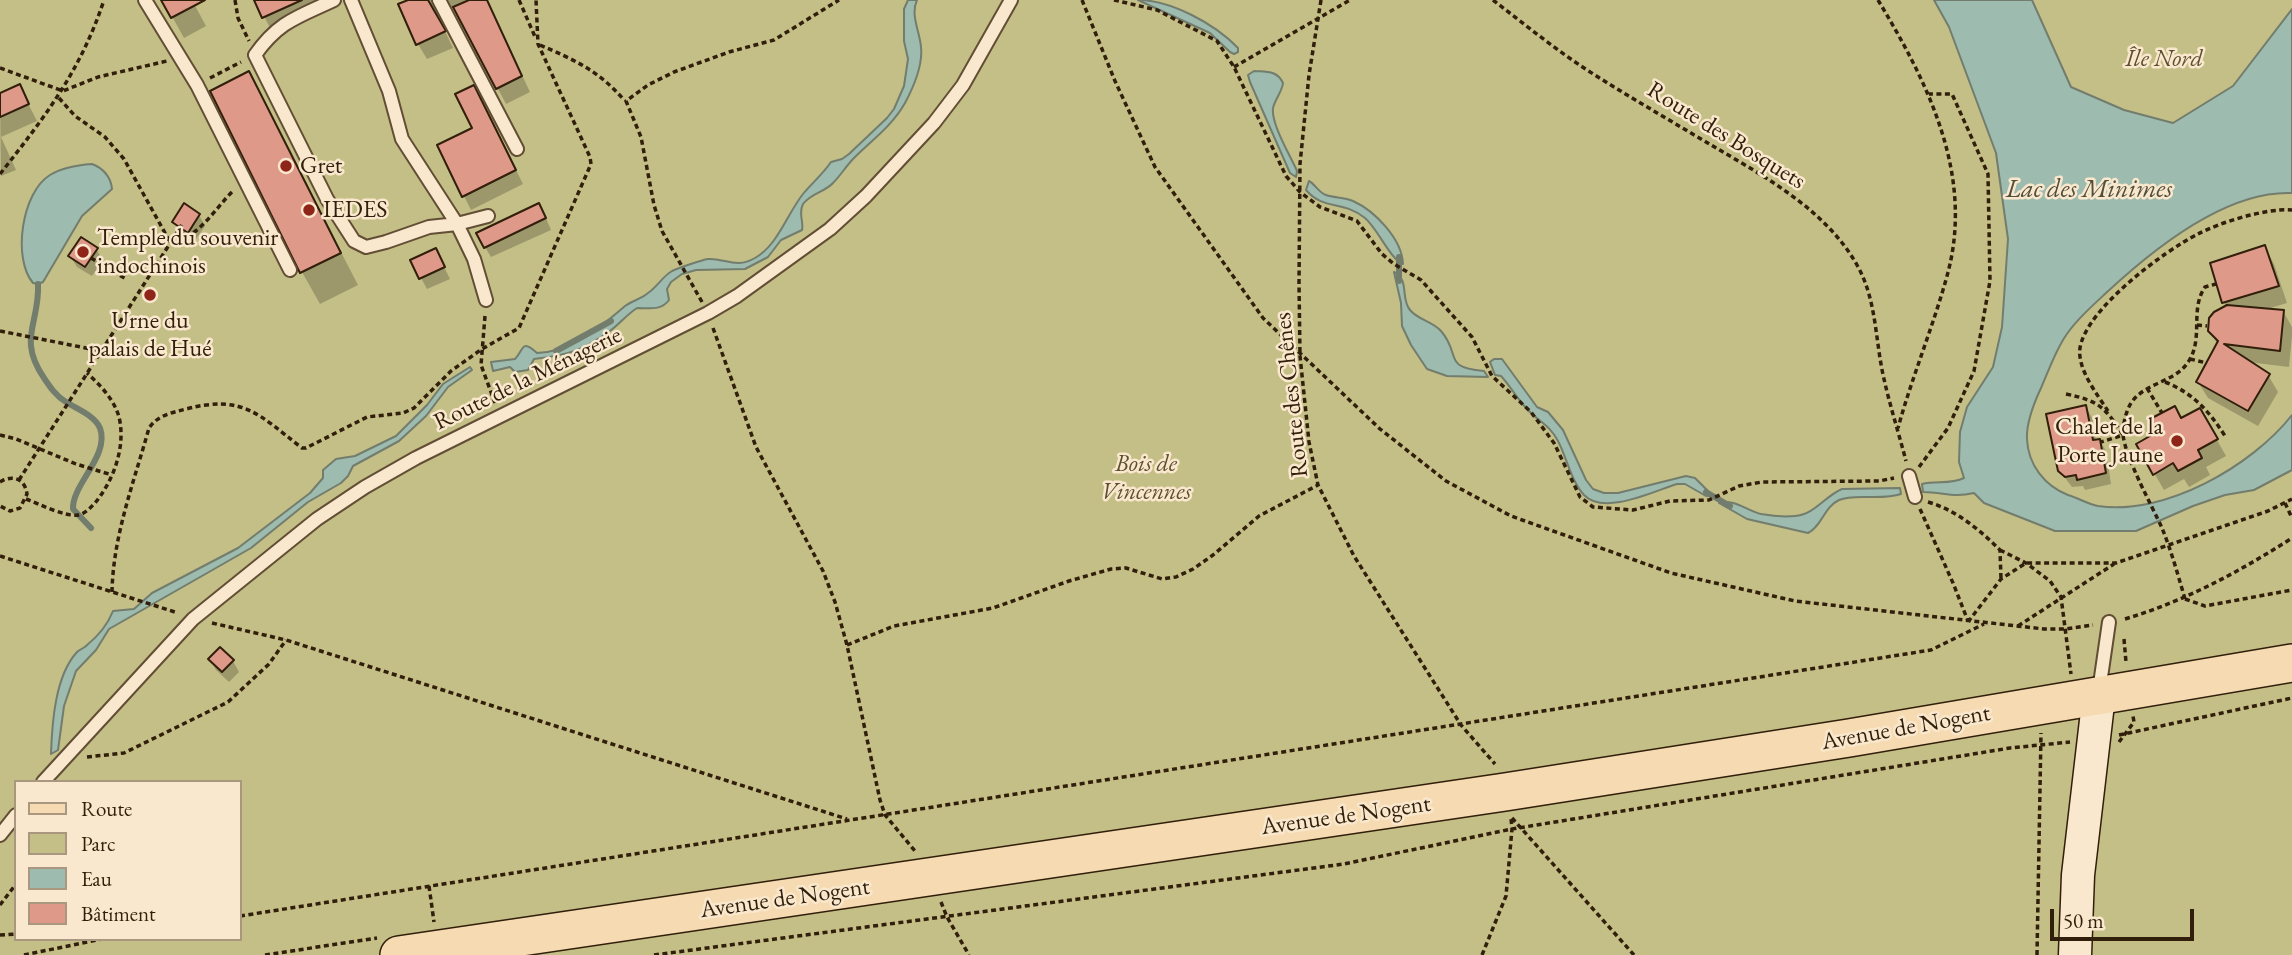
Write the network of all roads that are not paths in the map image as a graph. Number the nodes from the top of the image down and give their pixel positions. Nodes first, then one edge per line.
1 (145, 0) edge
2 (334, 0) edge
3 (351, 0) edge
4 (439, 0) edge
5 (1011, 0) edge
6 (517, 149) dead end
7 (488, 216) dead end
8 (457, 224) junction
9 (290, 270) dead end
10 (486, 300) road end
11 (1910, 478) road end
12 (1915, 498) road end
13 (2116, 621) road end
14 (2292, 663) edge
15 (2085, 687) junction
16 (45, 780) edge
17 (14, 818) edge
18 (0, 835) edge
19 (399, 955) edge
20 (2075, 955) edge

1 - 9 lane
2 - 8 lane
3 - 8 lane
4 - 6 lane
5 - 16 lane, Route de la Ménagerie
7 - 8 lane
8 - 10 lane
11 - 12 lane
13 - 15 lane
14 - 15 main road, Avenue de Nogent
15 - 19 main road, Avenue de Nogent
15 - 20 street
17 - 18 lane

